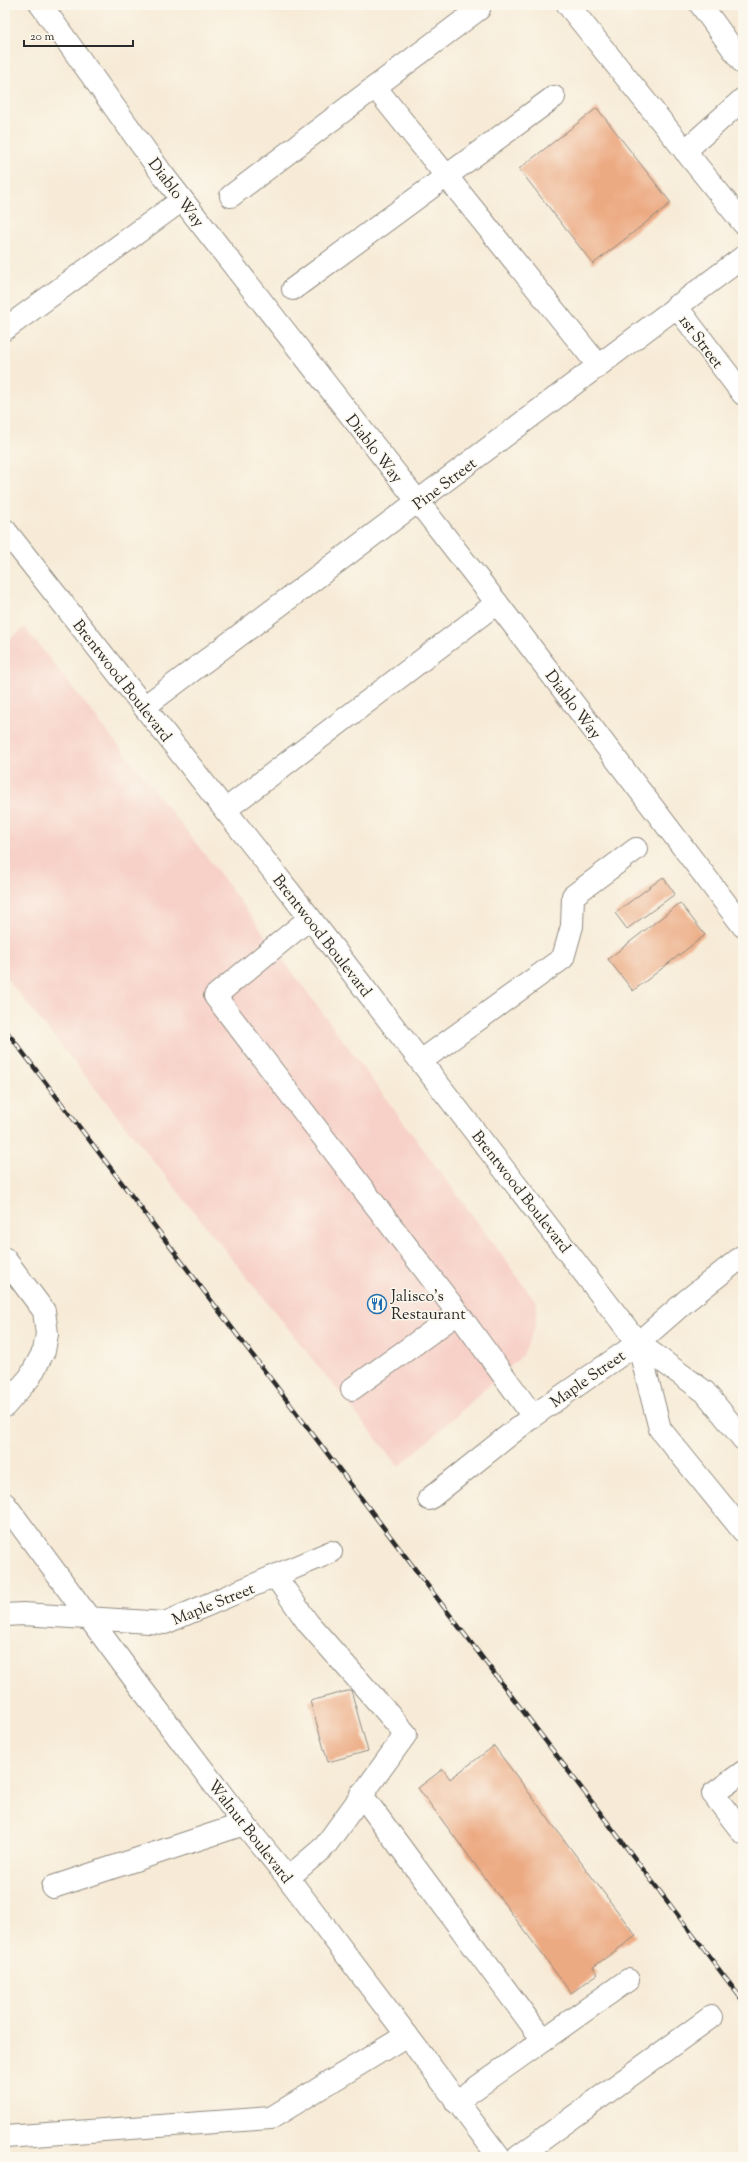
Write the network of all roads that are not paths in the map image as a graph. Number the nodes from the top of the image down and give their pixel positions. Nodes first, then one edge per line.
1 (41, 5) edge
2 (568, 5) edge
3 (701, 5) edge
4 (479, 9) dead end
5 (743, 62) edge
6 (375, 87) junction
7 (554, 97) dead end
8 (743, 99) edge
9 (685, 151) junction
10 (447, 176) junction
11 (231, 196) dead end
12 (182, 200) junction
13 (743, 223) edge
14 (743, 257) edge
15 (292, 288) dead end
16 (676, 306) junction
17 (5, 329) edge
18 (598, 365) junction
19 (743, 394) edge
20 (418, 503) junction
21 (5, 530) edge
22 (497, 603) junction
23 (144, 707) junction
24 (225, 810) junction
25 (636, 849) dead end
26 (310, 918) junction
27 (743, 926) edge
28 (421, 1061) junction
29 (743, 1256) edge
30 (5, 1259) edge
31 (458, 1313) junction
32 (638, 1343) junction
33 (352, 1389) dead end
34 (5, 1406) edge
35 (533, 1416) junction
36 (743, 1439) edge
37 (429, 1499) dead end
38 (5, 1504) edge
39 (743, 1531) edge
40 (331, 1552) dead end
41 (276, 1577) junction
42 (5, 1615) edge
43 (88, 1618) junction
44 (743, 1772) edge
45 (361, 1794) junction
46 (244, 1824) junction
47 (743, 1833) edge
48 (288, 1878) junction
49 (53, 1887) dead end
50 (628, 1980) dead end
51 (711, 2017) dead end
52 (407, 2035) junction
53 (543, 2040) junction
54 (456, 2102) junction
55 (5, 2137) edge
56 (499, 2157) edge
57 (518, 2157) edge

1 - 12 street, Diablo Way
2 - 9 street
3 - 5 street
4 - 6 street
6 - 10 street
6 - 11 street
7 - 10 street
8 - 9 street
9 - 13 street
10 - 15 street
10 - 18 street
12 - 17 street
12 - 20 street, Diablo Way
14 - 16 street, Pine Street
16 - 18 street, Pine Street
16 - 19 street, 1st Street
18 - 20 street, Pine Street
20 - 22 street, Diablo Way
20 - 23 street, Pine Street
21 - 23 street, Brentwood Boulevard
22 - 24 street
22 - 27 street, Diablo Way
23 - 24 street, Brentwood Boulevard
24 - 26 street, Brentwood Boulevard
25 - 28 street
26 - 28 street, Brentwood Boulevard
26 - 31 street
28 - 32 street, Brentwood Boulevard
29 - 32 street, Maple Street
30 - 34 street
31 - 33 street
31 - 35 street
32 - 35 street, Maple Street
32 - 36 street, Brentwood Boulevard
32 - 39 street, Brentwood Boulevard
35 - 37 street, Maple Street
38 - 43 street, Walnut Boulevard
40 - 41 street, Maple Street
41 - 43 street, Maple Street
41 - 45 street
42 - 43 street, Maple Street
43 - 46 street, Walnut Boulevard
44 - 47 street
45 - 48 street
45 - 53 street
46 - 48 street, Walnut Boulevard
46 - 49 street
48 - 52 street, Walnut Boulevard
50 - 53 street
51 - 57 street
52 - 54 street, Walnut Boulevard
52 - 55 street
53 - 54 street
54 - 56 street, Walnut Boulevard

